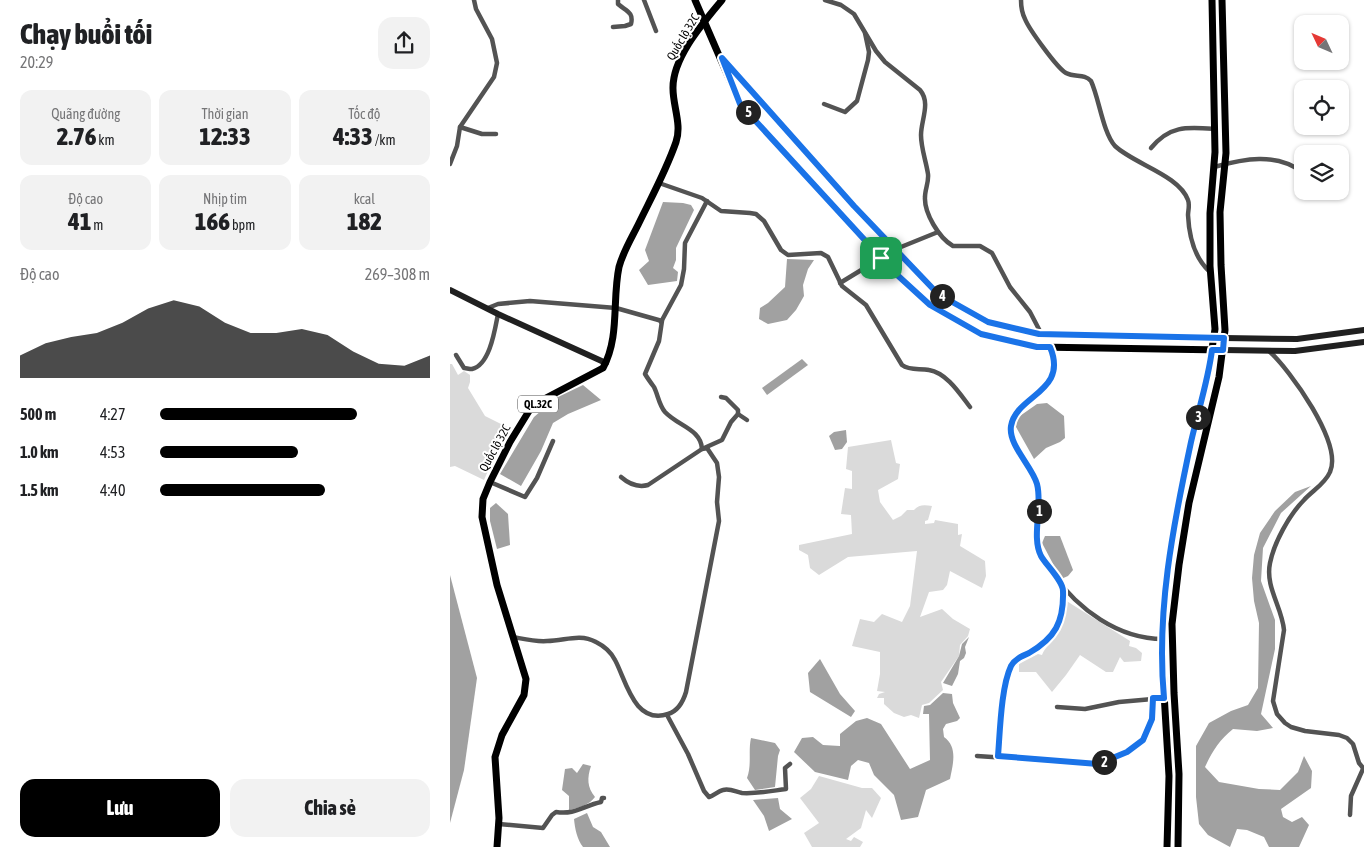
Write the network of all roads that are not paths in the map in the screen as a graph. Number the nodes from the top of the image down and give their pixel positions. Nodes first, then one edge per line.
1 (474, 0) edge
2 (618, 0) edge
3 (644, 0) edge
4 (695, 0) edge
5 (722, 0) edge
6 (826, 0) edge
7 (1021, 0) edge
8 (1212, 0) edge
9 (1222, 0) edge
10 (704, 22) junction
11 (613, 28) dead end
12 (864, 30) junction
13 (656, 31) dead end
14 (722, 58) junction
15 (824, 104) dead end
16 (460, 128) junction
17 (1214, 129) junction
18 (496, 134) dead end
19 (1151, 148) dead end
20 (450, 164) edge
21 (1224, 164) junction
22 (1214, 166) junction
23 (1294, 166) edge
24 (659, 183) junction
25 (707, 201) junction
26 (938, 232) junction
27 (896, 249) junction
28 (881, 258) junction
29 (1210, 272) junction
30 (840, 284) junction
31 (450, 290) edge
32 (616, 308) junction
33 (487, 309) junction
34 (498, 314) junction
35 (661, 322) junction
36 (1364, 330) edge
37 (1042, 335) junction
38 (1213, 338) junction
39 (1224, 338) junction
40 (1364, 342) edge
41 (1050, 347) junction
42 (1212, 350) junction
43 (1223, 350) junction
44 (1269, 350) junction
45 (456, 355) dead end
46 (606, 363) junction
47 (721, 397) dead end
48 (970, 407) dead end
49 (738, 414) junction
50 (747, 420) dead end
51 (554, 441) dead end
52 (702, 449) junction
53 (621, 477) dead end
54 (490, 482) junction
55 (1063, 588) junction
56 (513, 637) junction
57 (1163, 639) junction
58 (1153, 698) junction
59 (1164, 698) junction
60 (1057, 707) dead end
61 (667, 715) junction
62 (977, 756) dead end
63 (998, 756) junction
64 (790, 764) dead end
65 (1364, 769) edge
66 (604, 798) dead end
67 (1350, 815) dead end
68 (499, 824) junction
69 (497, 847) edge
70 (1167, 847) edge
71 (1178, 847) edge

1 - 16 street
2 - 11 street
3 - 13 street
4 - 10 main road
5 - 10 main road, Quốc lộ 32C
6 - 12 street
7 - 29 street
8 - 17 main road
9 - 21 main road
10 - 14 main road
10 - 24 main road, Quốc lộ 32C
12 - 15 street
12 - 26 street
14 - 27 main road
14 - 28 main road
16 - 18 street
16 - 20 street
17 - 19 street
17 - 22 main road
21 - 22 street
21 - 23 street
21 - 39 main road
22 - 29 main road
24 - 25 street
24 - 32 main road, Quốc lộ 32C
25 - 30 street
25 - 35 street
26 - 27 street
26 - 37 street
27 - 37 main road
28 - 30 street
28 - 41 main road
29 - 38 main road
30 - 48 street
31 - 33 main road
32 - 33 street
32 - 35 street
32 - 46 main road, Quốc lộ 32C
33 - 34 main road
34 - 45 street
34 - 46 main road
35 - 52 street
36 - 39 main road
37 - 38 main road
38 - 39 main road
38 - 42 main road
39 - 43 main road
40 - 44 main road
41 - 42 main road
41 - 55 street
42 - 43 main road
42 - 57 main road
43 - 44 main road
43 - 71 main road
44 - 65 street
46 - 54 main road, Quốc lộ 32C / QL.32C
47 - 49 street
49 - 50 street
49 - 52 street
51 - 54 street
52 - 53 street
52 - 61 street
54 - 56 main road, Quốc lộ 32C / QL.32C
55 - 57 street
55 - 63 street
56 - 61 street
56 - 68 main road, Quốc lộ 32C / QL.32C
57 - 59 main road
58 - 59 street
58 - 60 street
58 - 63 street
59 - 70 main road
61 - 64 street
62 - 63 street
65 - 67 street
66 - 68 street
68 - 69 main road, Quốc lộ 32C / QL.32C

